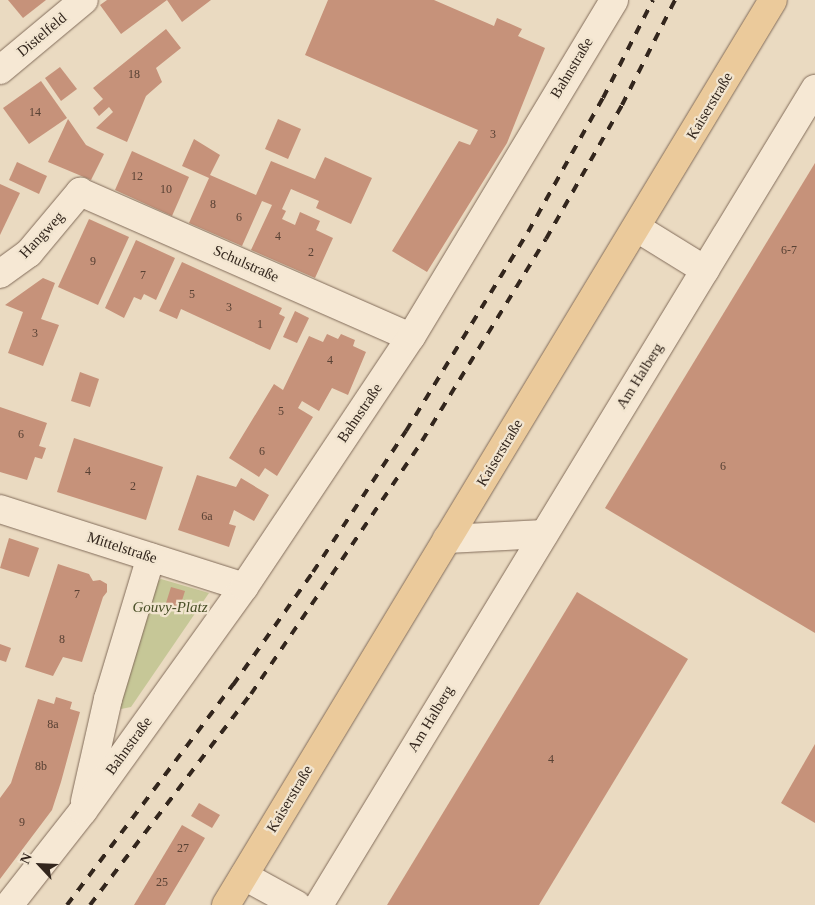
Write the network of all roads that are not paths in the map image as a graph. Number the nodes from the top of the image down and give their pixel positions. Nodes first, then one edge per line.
1 (84, 0) edge
2 (614, 0) edge
3 (773, 0) edge
4 (0, 70) edge
5 (815, 89) edge
6 (80, 192) joint
7 (637, 228) junction
8 (705, 270) junction
9 (0, 274) edge
10 (411, 337) junction
11 (0, 509) edge
12 (544, 534) junction
13 (447, 539) junction
14 (151, 557) junction
15 (244, 586) junction
16 (82, 811) junction
17 (244, 876) junction
18 (9, 905) edge
19 (226, 905) edge
20 (297, 905) edge
21 (319, 905) edge

1 - 4 street, Distelfeld
2 - 10 street, Bahnstraße
3 - 7 main road, Kaiserstraße
5 - 8 street, Am Halberg
6 - 9 street, Hangweg
6 - 10 street, Schulstraße
7 - 8 street
7 - 13 main road, Kaiserstraße
8 - 12 street, Am Halberg
10 - 15 street, Bahnstraße
11 - 14 street, Mittelstraße
12 - 13 street
12 - 21 street, Am Halberg
13 - 17 main road, Kaiserstraße
14 - 15 street, Mittelstraße
14 - 16 street, Bahnstraße
15 - 16 street, Bahnstraße
16 - 18 street, Bahnstraße
17 - 19 main road, Kaiserstraße
17 - 20 street

